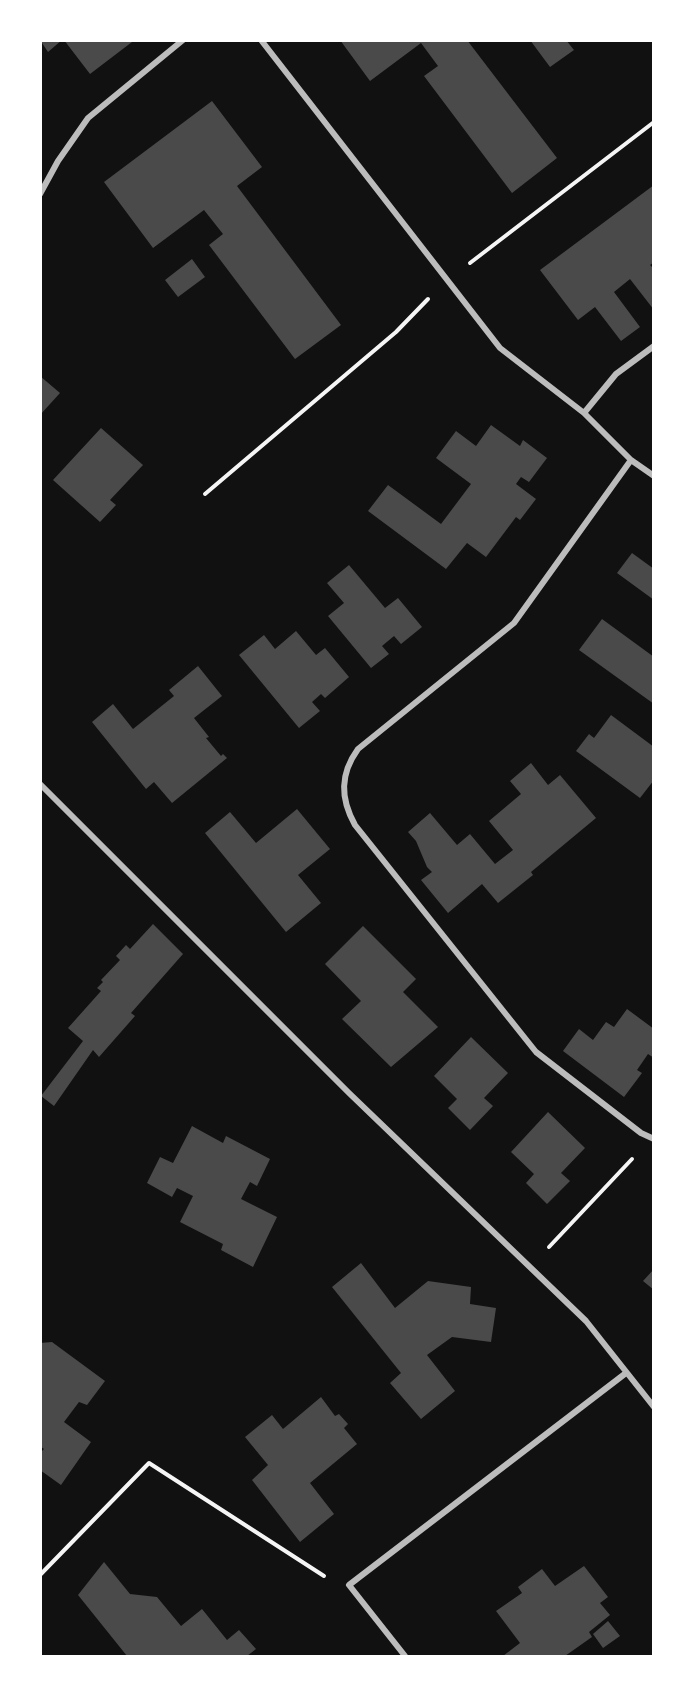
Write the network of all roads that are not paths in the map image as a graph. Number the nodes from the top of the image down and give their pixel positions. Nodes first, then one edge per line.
1 (183, 40) edge
2 (261, 40) edge
3 (40, 194) edge
4 (654, 346) edge
5 (584, 413) junction
6 (631, 460) junction
7 (654, 476) edge
8 (40, 784) edge
9 (653, 1139) edge
10 (626, 1373) junction
11 (654, 1407) edge
12 (405, 1656) edge

1 - 3 street
2 - 5 street
4 - 5 street
5 - 6 street
6 - 7 street
6 - 9 street
8 - 10 street
10 - 11 street
10 - 12 street

